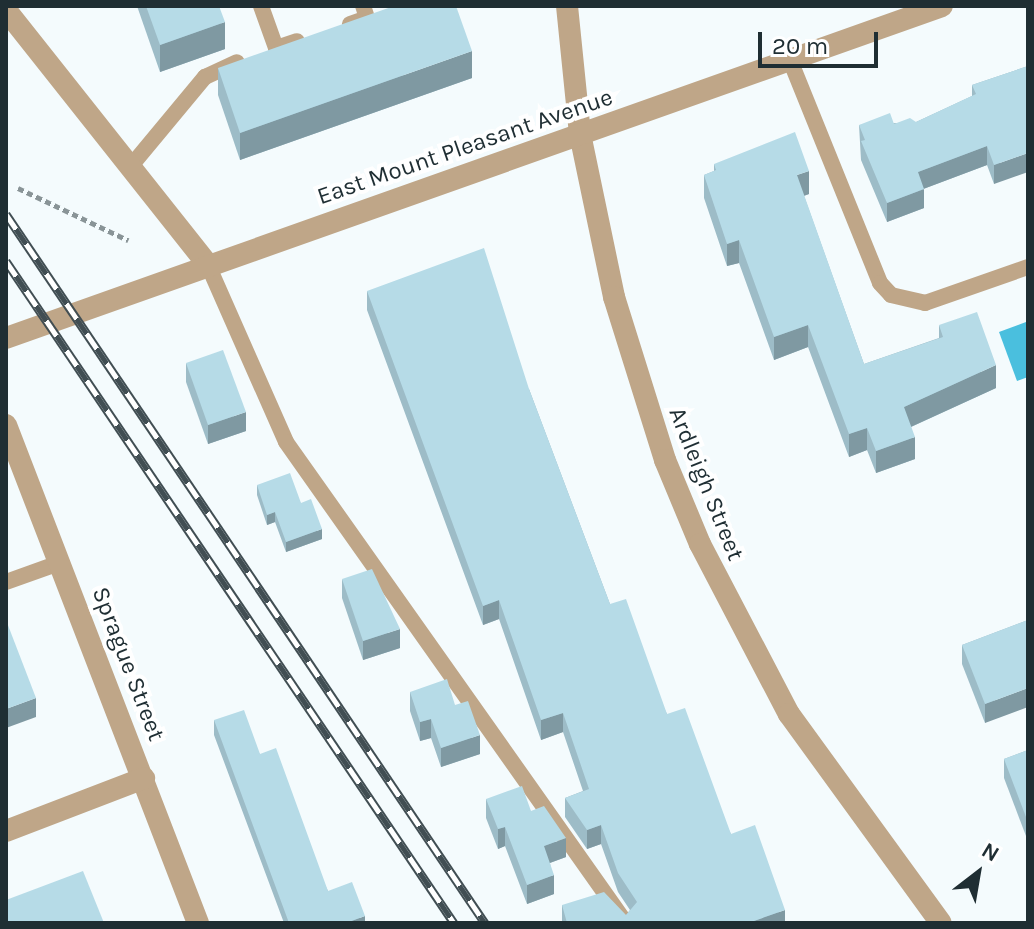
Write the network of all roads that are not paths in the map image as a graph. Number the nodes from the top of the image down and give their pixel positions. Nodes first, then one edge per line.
1 (261, 6) edge
2 (567, 6) edge
3 (942, 6) edge
4 (6, 10) edge
5 (389, 10) edge
6 (365, 12) edge
7 (276, 48) junction
8 (790, 60) junction
9 (580, 134) junction
10 (131, 166) junction
11 (208, 265) junction
12 (1028, 267) edge
13 (6, 338) edge
14 (6, 425) edge
15 (62, 562) junction
16 (6, 582) edge
17 (144, 778) junction
18 (6, 831) edge
19 (198, 923) edge
20 (626, 923) edge
21 (941, 923) edge

1 - 7 lane
2 - 9 street, Ardleigh Street
3 - 8 street, East Mount Pleasant Avenue
4 - 10 street
5 - 6 lane
6 - 7 lane
7 - 10 lane
8 - 9 street, East Mount Pleasant Avenue
8 - 12 lane
9 - 11 street, East Mount Pleasant Avenue
9 - 21 street, Ardleigh Street
10 - 11 street
11 - 13 street, East Mount Pleasant Avenue
11 - 20 lane
14 - 15 street, Sprague Street
15 - 16 lane
15 - 17 street, Sprague Street
17 - 18 street
17 - 19 street, Sprague Street

